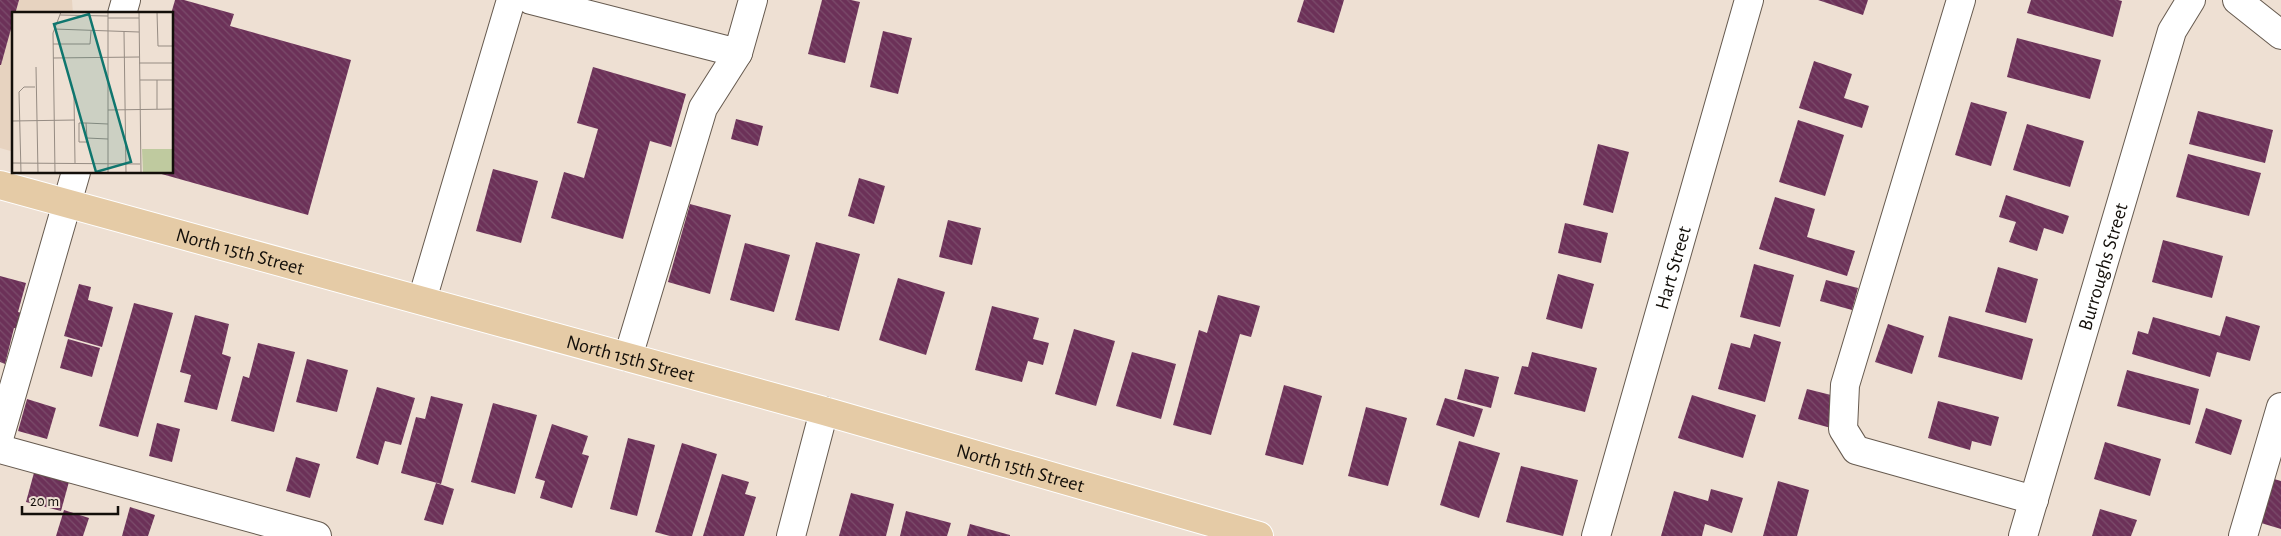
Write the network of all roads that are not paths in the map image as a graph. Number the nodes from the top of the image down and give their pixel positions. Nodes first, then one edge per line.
1 (512, 0) edge
2 (532, 0) edge
3 (753, 0) edge
4 (1749, 0) edge
5 (1961, 0) edge
6 (2191, 0) edge
7 (2237, 0) edge
8 (2281, 35) edge
9 (738, 53) junction
10 (75, 174) edge
11 (0, 185) edge
12 (67, 203) junction
13 (422, 300) junction
14 (628, 357) junction
15 (2281, 407) edge
16 (824, 411) junction
17 (0, 435) edge
18 (0, 449) edge
19 (2034, 500) junction
20 (317, 536) edge
21 (791, 536) edge
22 (1259, 536) edge
23 (1596, 536) edge
24 (2023, 536) edge
25 (2243, 536) edge

1 - 13 street
2 - 9 street
3 - 9 street
4 - 23 street, Hart Street
5 - 19 street
6 - 19 street, Burroughs Street
7 - 8 street
9 - 14 street
10 - 12 street
11 - 12 main road, North 15th Street
12 - 13 main road, North 15th Street
12 - 17 street
13 - 14 main road, North 15th Street
14 - 16 main road, North 15th Street
15 - 25 street
16 - 21 street
16 - 22 main road, North 15th Street
18 - 20 street
19 - 24 street, Burroughs Street

